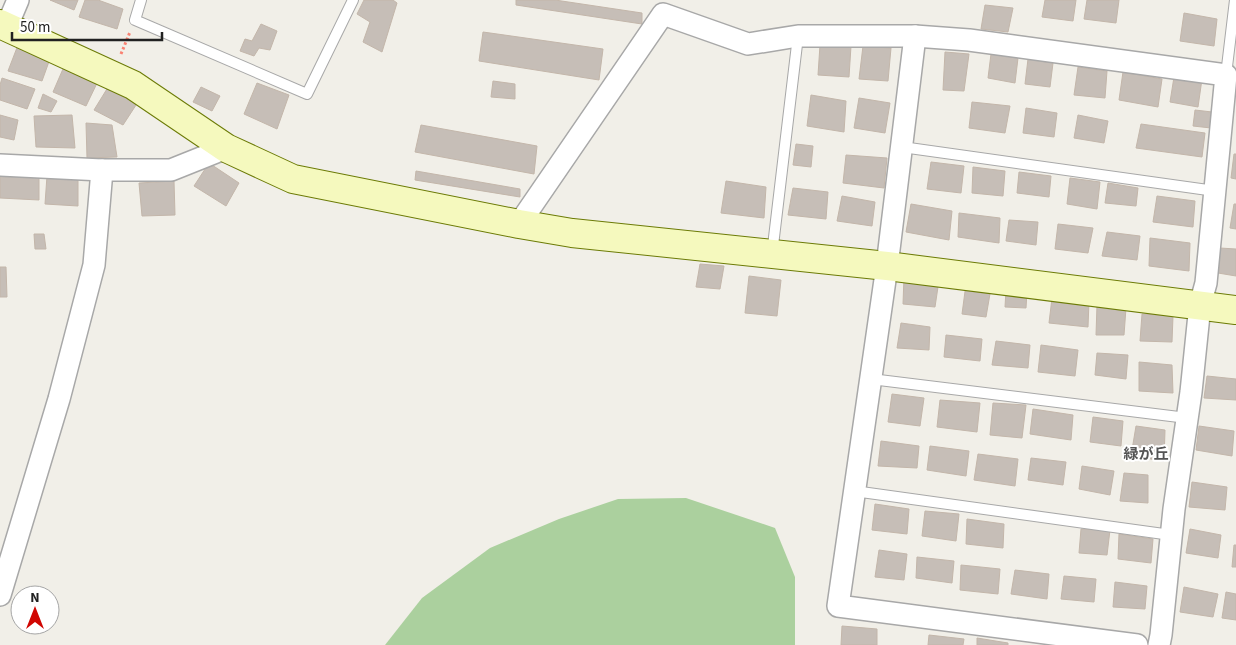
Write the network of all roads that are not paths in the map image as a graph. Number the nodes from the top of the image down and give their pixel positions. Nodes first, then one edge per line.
1 (18, 0) edge
2 (141, 0) edge
3 (353, 0) edge
4 (1235, 0) edge
5 (3, 28) edge
6 (798, 36) junction
7 (915, 36) junction
8 (1226, 75) junction
9 (902, 147) junction
10 (226, 148) junction
11 (0, 165) edge
12 (102, 170) junction
13 (1215, 190) junction
14 (519, 224) junction
15 (772, 254) junction
16 (887, 266) junction
17 (1200, 306) junction
18 (1236, 310) edge
19 (870, 379) junction
20 (1187, 418) junction
21 (854, 491) junction
22 (1171, 535) junction
23 (0, 595) edge
24 (1138, 645) edge
25 (1159, 645) edge

1 - 5 street
2 - 3 lane
4 - 8 lane
5 - 10 street
6 - 7 street
6 - 14 street
6 - 15 lane
7 - 8 street
7 - 9 street
8 - 13 street
9 - 13 lane
9 - 16 street
10 - 12 street
10 - 14 street
11 - 12 street
12 - 23 street
13 - 17 street
14 - 15 street
15 - 16 street
16 - 17 street
16 - 19 street
17 - 18 street
17 - 20 street
19 - 20 lane
19 - 21 street
20 - 22 street
21 - 22 lane
21 - 24 street
22 - 25 street

